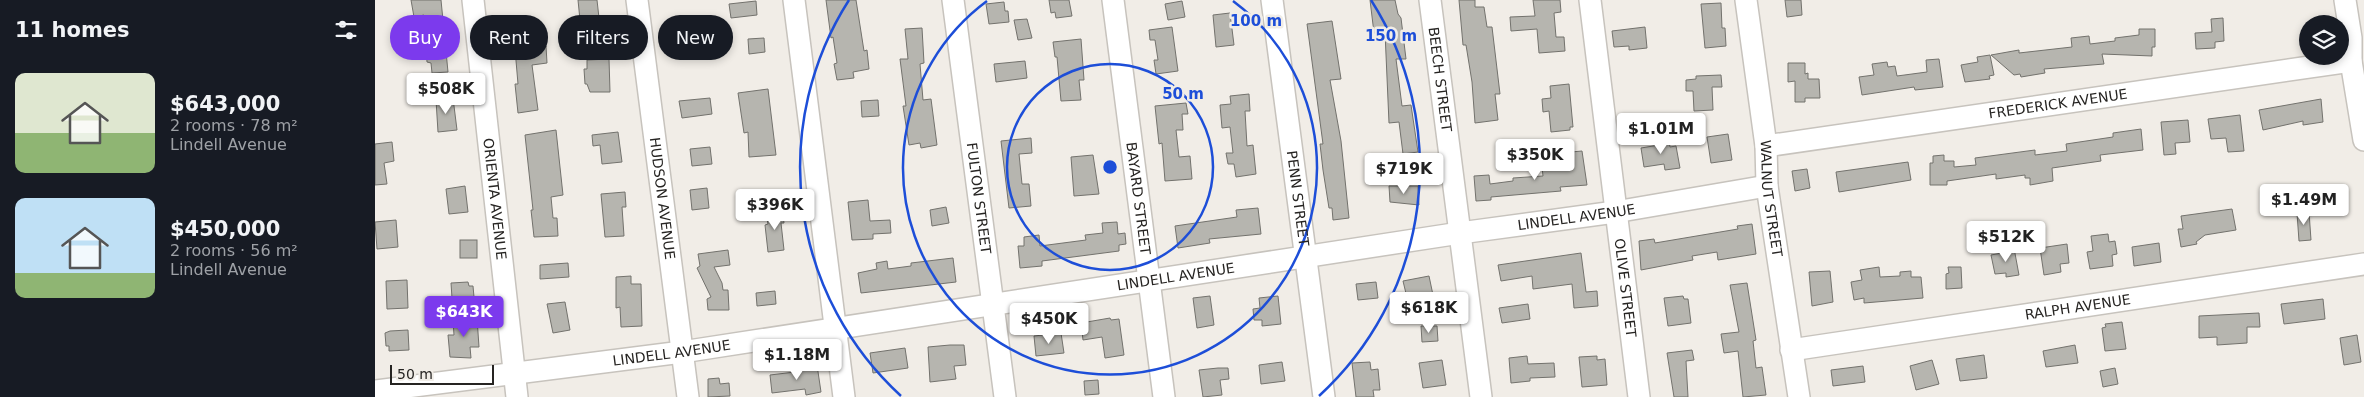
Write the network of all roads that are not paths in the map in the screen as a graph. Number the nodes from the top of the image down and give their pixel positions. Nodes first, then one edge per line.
1 (473, 0) edge
2 (637, 0) edge
3 (794, 0) edge
4 (953, 0) edge
5 (1113, 0) edge
6 (1272, 0) edge
7 (1430, 0) edge
8 (1590, 0) edge
9 (1746, 0) edge
10 (2345, 0) edge
11 (2357, 38) edge
12 (2351, 61) junction
13 (2364, 140) edge
14 (1766, 146) junction
15 (1767, 186) junction
16 (1615, 212) junction
17 (1460, 233) junction
18 (1307, 258) junction
19 (2364, 264) edge
20 (1149, 281) junction
21 (994, 303) junction
22 (835, 328) junction
23 (1791, 350) junction
24 (682, 352) junction
25 (514, 375) junction
26 (375, 391) edge
27 (517, 397) edge
28 (688, 397) edge
29 (844, 397) edge
30 (1005, 397) edge
31 (1164, 397) edge
32 (1324, 397) edge
33 (1481, 397) edge
34 (1639, 397) edge
35 (1799, 397) edge

1 - 25 street, ORIENTA AVENUE
2 - 24 street, HUDSON AVENUE
3 - 22 street
4 - 21 street, FULTON STREET
5 - 20 street, BAYARD STREET
6 - 18 street, PENN STREET
7 - 17 street, BEECH STREET
8 - 16 street, OLIVE STREET
9 - 14 street, WALNUT STREET
10 - 11 street
11 - 12 street
12 - 13 street
12 - 14 street, FREDERICK AVENUE
14 - 15 street, WALNUT STREET
15 - 16 street, LINDELL AVENUE
15 - 23 street, WALNUT STREET
16 - 17 street, LINDELL AVENUE
16 - 34 street, OLIVE STREET
17 - 18 street, LINDELL AVENUE
17 - 33 street, BEECH STREET
18 - 20 street, LINDELL AVENUE
18 - 32 street, PENN STREET
19 - 23 street, RALPH AVENUE
20 - 21 street, LINDELL AVENUE
20 - 31 street, BAYARD STREET
21 - 22 street, LINDELL AVENUE
21 - 30 street, FULTON STREET
22 - 24 street, LINDELL AVENUE
22 - 29 street
23 - 35 street, WALNUT STREET
24 - 25 street, LINDELL AVENUE
24 - 28 street, HUDSON AVENUE
25 - 26 street, LINDELL AVENUE
25 - 27 street, ORIENTA AVENUE

